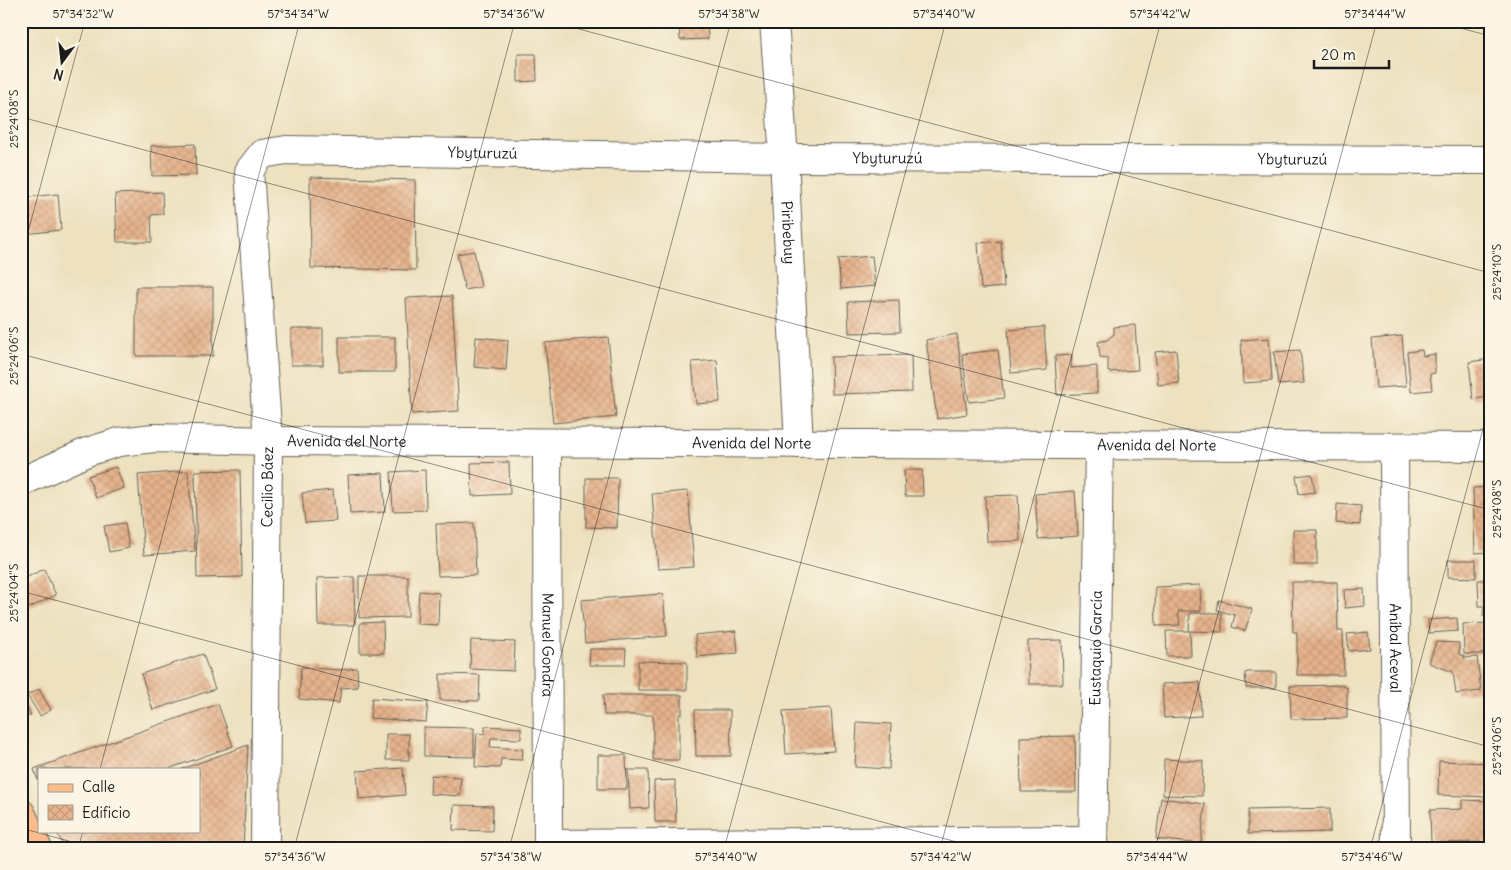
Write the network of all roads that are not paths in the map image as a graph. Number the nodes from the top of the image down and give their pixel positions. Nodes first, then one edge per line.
1 (774, 21) edge
2 (286, 150) joint
3 (784, 158) junction
4 (1490, 160) edge
5 (268, 441) junction
6 (547, 443) junction
7 (799, 444) junction
8 (1099, 446) junction
9 (1394, 447) junction
10 (1490, 447) edge
11 (21, 482) edge
12 (21, 814) edge
13 (1093, 844) edge
14 (32, 846) edge
15 (548, 847) edge
16 (265, 849) edge
17 (1396, 849) edge

1 - 3 street, Piribebuy
2 - 3 street, Ybyturuzú
2 - 5 street, Cecilio Báez
3 - 4 street, Ybyturuzú
3 - 7 street, Piribebuy
5 - 6 street, Avenida del Norte
5 - 11 street, Avenida del Norte
5 - 16 street, Cecilio Báez
6 - 7 street, Avenida del Norte
6 - 15 street, Manuel Gondra
7 - 8 street, Avenida del Norte
8 - 9 street, Avenida del Norte
8 - 13 street, Eustaquio García
9 - 10 street, Avenida del Norte
9 - 17 street, Aníbal Aceval
12 - 14 main road
13 - 15 street

